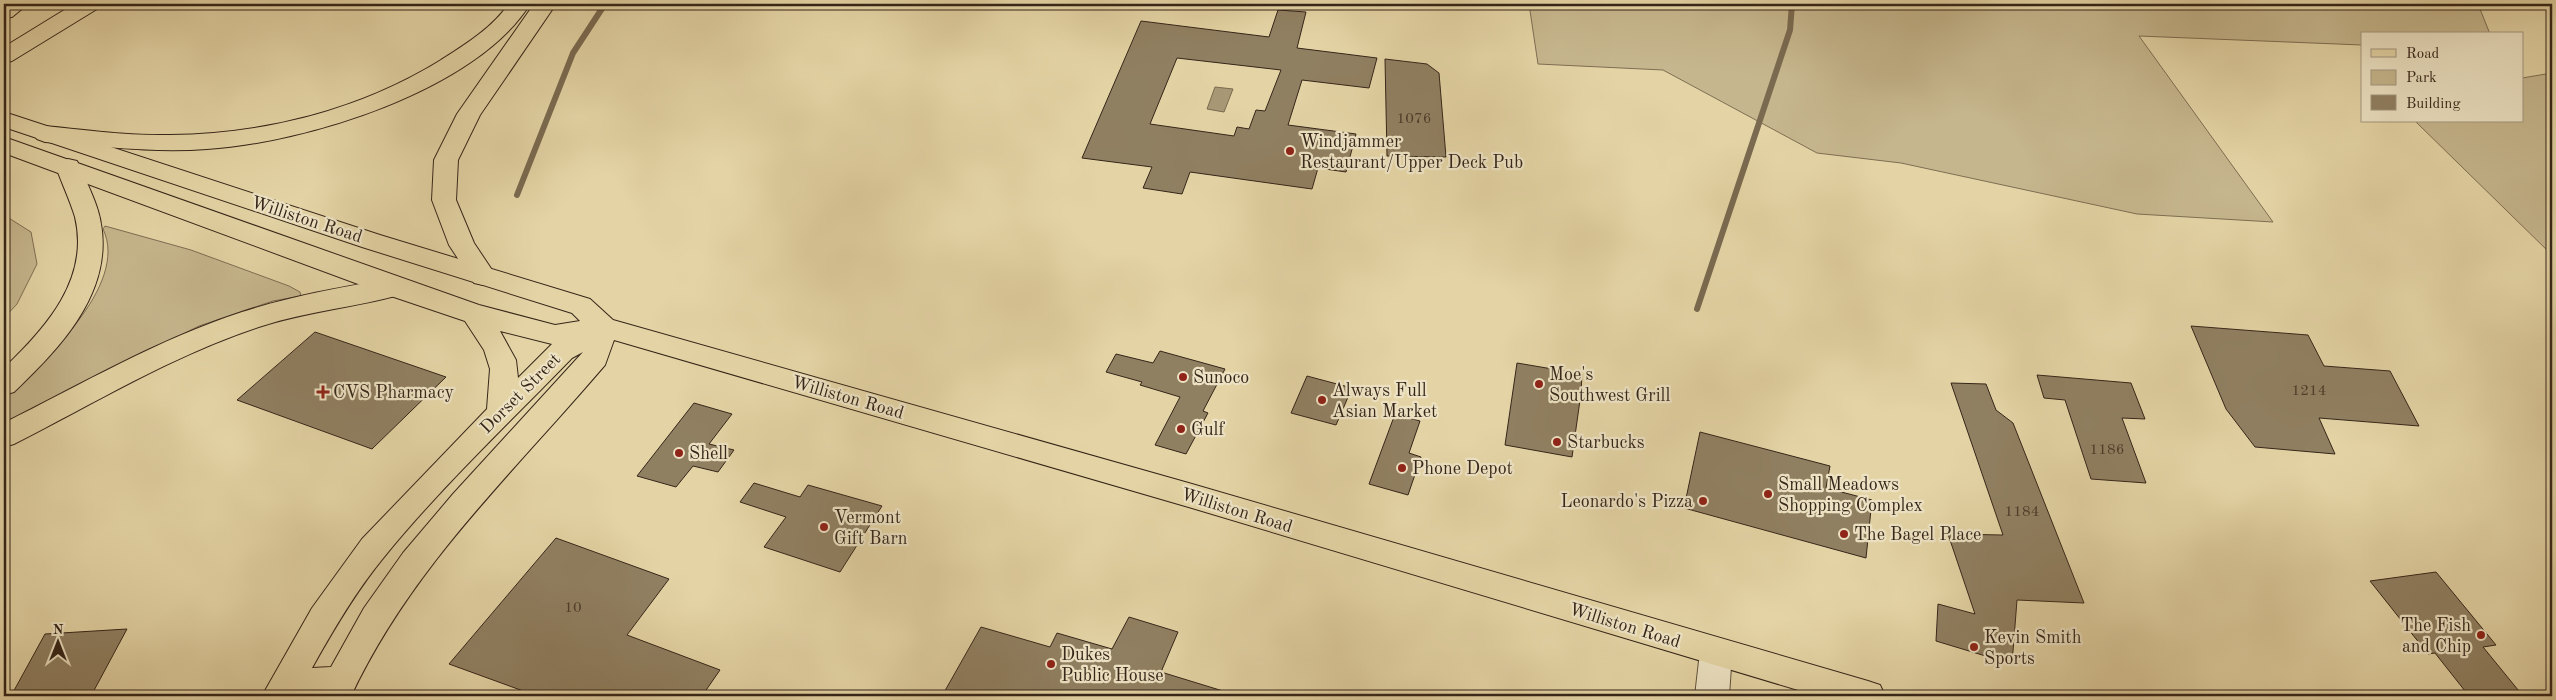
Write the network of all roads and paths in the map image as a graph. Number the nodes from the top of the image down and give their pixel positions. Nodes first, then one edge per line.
1 (17, 4) edge
2 (89, 4) edge
3 (519, 4) edge
4 (545, 4) edge
5 (4, 12) edge
6 (4, 56) edge
7 (4, 120) edge
8 (45, 134) junction
9 (4, 144) edge
10 (68, 167) junction
11 (483, 276) junction
12 (394, 287) junction
13 (475, 314) junction
14 (604, 327) junction
15 (4, 384) edge
16 (501, 412) junction
17 (4, 436) edge
18 (1716, 652) junction
19 (337, 689) edge
20 (282, 690) edge
21 (1712, 696) edge
22 (1868, 696) edge

1 - 5 main road
2 - 6 main road
3 - 8 main road
4 - 11 main road
7 - 8 main road, Williston Road
8 - 11 main road, Williston Road
9 - 10 main road, Williston Road
10 - 12 main road, Williston Road
10 - 15 main road
11 - 14 main road, Williston Road
12 - 13 main road, Williston Road
12 - 17 main road
13 - 14 main road, Williston Road
13 - 16 main road
14 - 16 main road, Dorset Street
14 - 18 main road, Williston Road
14 - 19 main road, Dorset Street
16 - 20 main road, Dorset Street
18 - 21 street
18 - 22 main road, Williston Road
19 - 20 main road

